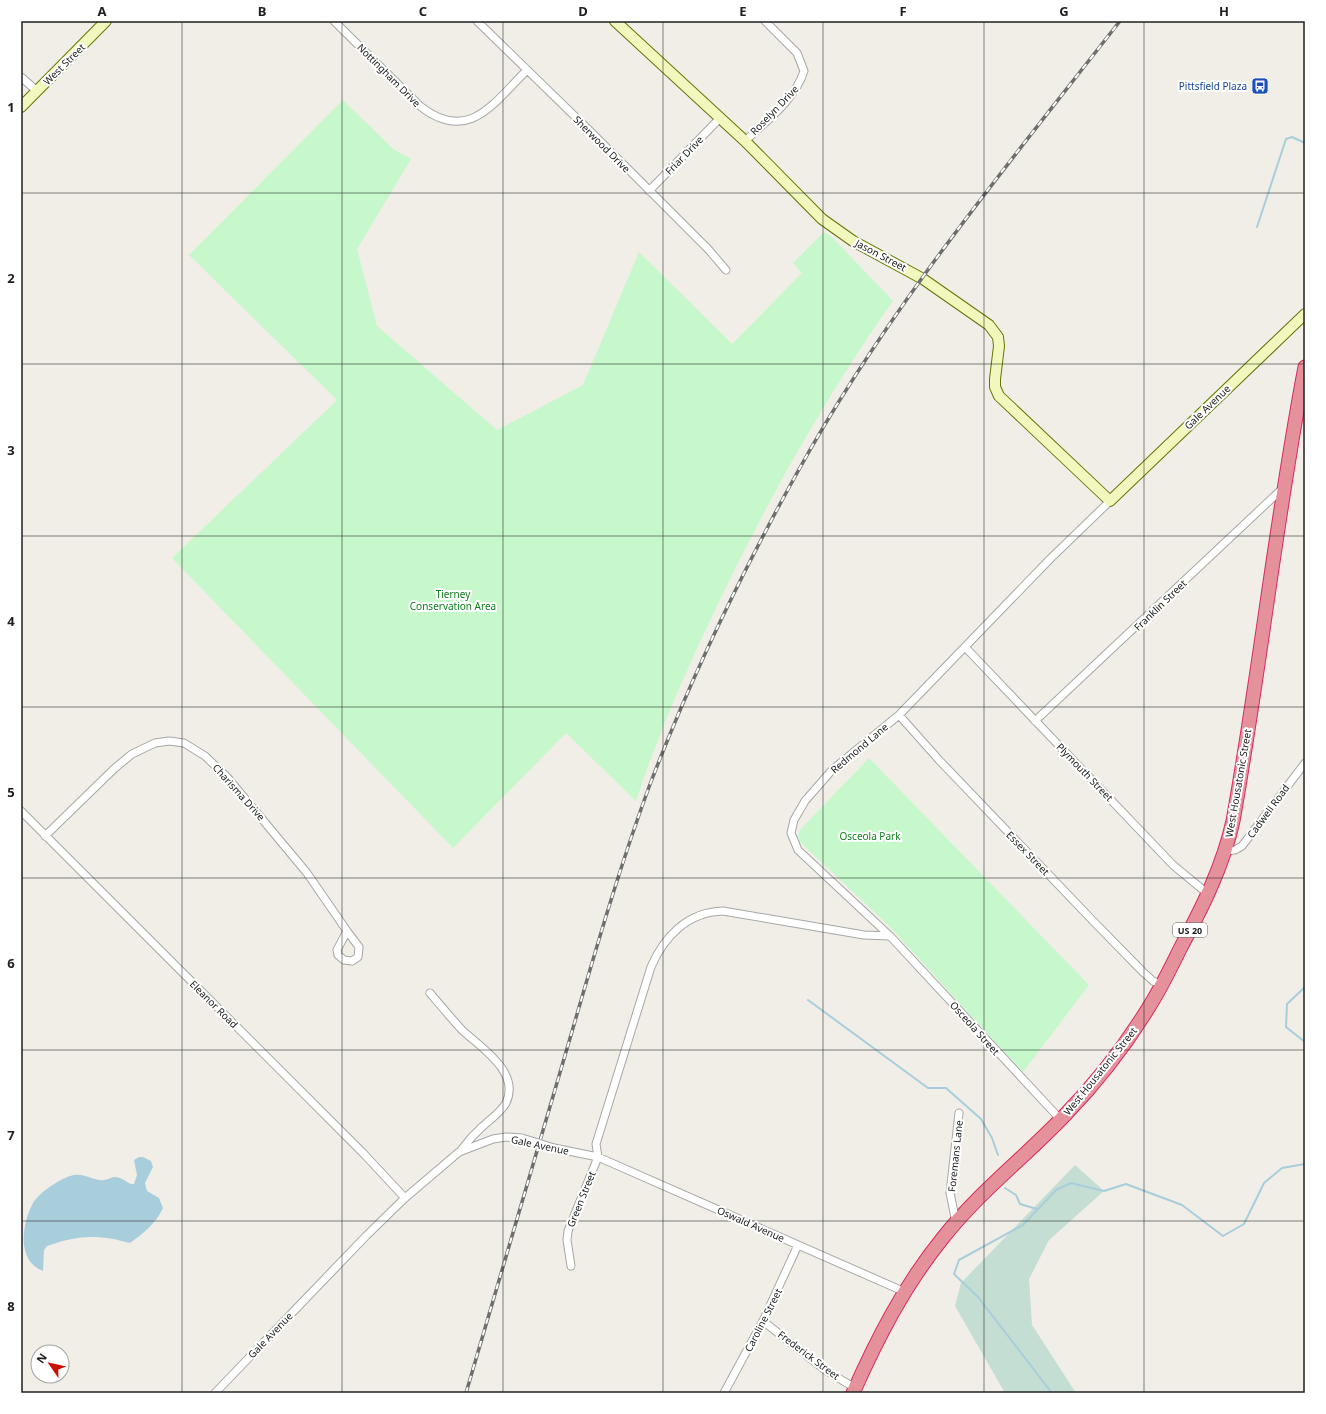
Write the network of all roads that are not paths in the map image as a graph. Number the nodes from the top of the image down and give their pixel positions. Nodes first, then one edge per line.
1 (106, 21) edge
2 (334, 21) edge
3 (477, 21) edge
4 (615, 21) edge
5 (765, 21) edge
6 (526, 71) junction
7 (21, 77) edge
8 (37, 92) junction
9 (21, 107) edge
10 (720, 118) junction
11 (744, 141) junction
12 (649, 191) junction
13 (726, 270) dead end
14 (1305, 314) edge
15 (1305, 367) edge
16 (1283, 488) junction
17 (1110, 501) junction
18 (965, 647) junction
19 (899, 716) junction
20 (1035, 720) junction
21 (1305, 762) edge
22 (21, 811) edge
23 (45, 836) junction
24 (1225, 851) junction
25 (1208, 894) junction
26 (347, 931) dead end
27 (890, 936) junction
28 (1162, 984) junction
29 (430, 993) dead end
30 (960, 1113) dead end
31 (1060, 1120) junction
32 (459, 1152) junction
33 (598, 1157) junction
34 (405, 1198) junction
35 (956, 1222) junction
36 (798, 1245) junction
37 (571, 1266) dead end
38 (905, 1292) junction
39 (763, 1321) junction
40 (854, 1390) edge
41 (215, 1393) edge
42 (724, 1393) edge

1 - 8 street, West Street
2 - 6 street, Nottingham Drive
3 - 6 street, Sherwood Drive
4 - 10 street, Jason Street
5 - 11 street, Roselyn Drive
6 - 12 street, Sherwood Drive
7 - 8 street
8 - 9 street, West Street
10 - 11 street, Jason Street
10 - 12 street, Friar Drive
11 - 17 street, Jason Street
12 - 13 street, Sherwood Drive
14 - 17 street, Gale Avenue
15 - 16 highway, West Housatonic Street / US 20
16 - 20 street, Franklin Street
16 - 24 highway, West Housatonic Street / US 20
17 - 18 street, Redmond Lane
18 - 19 street, Redmond Lane
18 - 20 street, Plymouth Street
19 - 27 street, Redmond Lane
19 - 28 street, Essex Street
20 - 25 street, Plymouth Street
21 - 24 street, Cadwell Road
22 - 23 street, Eleanor Road
23 - 26 street, Charisma Drive
23 - 34 street, Eleanor Road
24 - 25 highway, West Housatonic Street / US 20
25 - 28 highway, West Housatonic Street / US 20
27 - 31 street, Osceola Street
27 - 33 street
28 - 31 highway, West Housatonic Street / US 20
29 - 32 street
30 - 35 street, Foremans Lane
31 - 35 highway, West Housatonic Street / US 20
32 - 33 street, Gale Avenue, bridge
32 - 34 street, Gale Avenue
33 - 36 street, Oswald Avenue
33 - 37 street, Green Street
34 - 41 street, Gale Avenue
35 - 38 highway, West Housatonic Street / US 20
36 - 38 street, Oswald Avenue
36 - 39 street, Caroline Street
38 - 40 highway, West Housatonic Street / US 20
39 - 40 street, Frederick Street
39 - 42 street, Caroline Street

